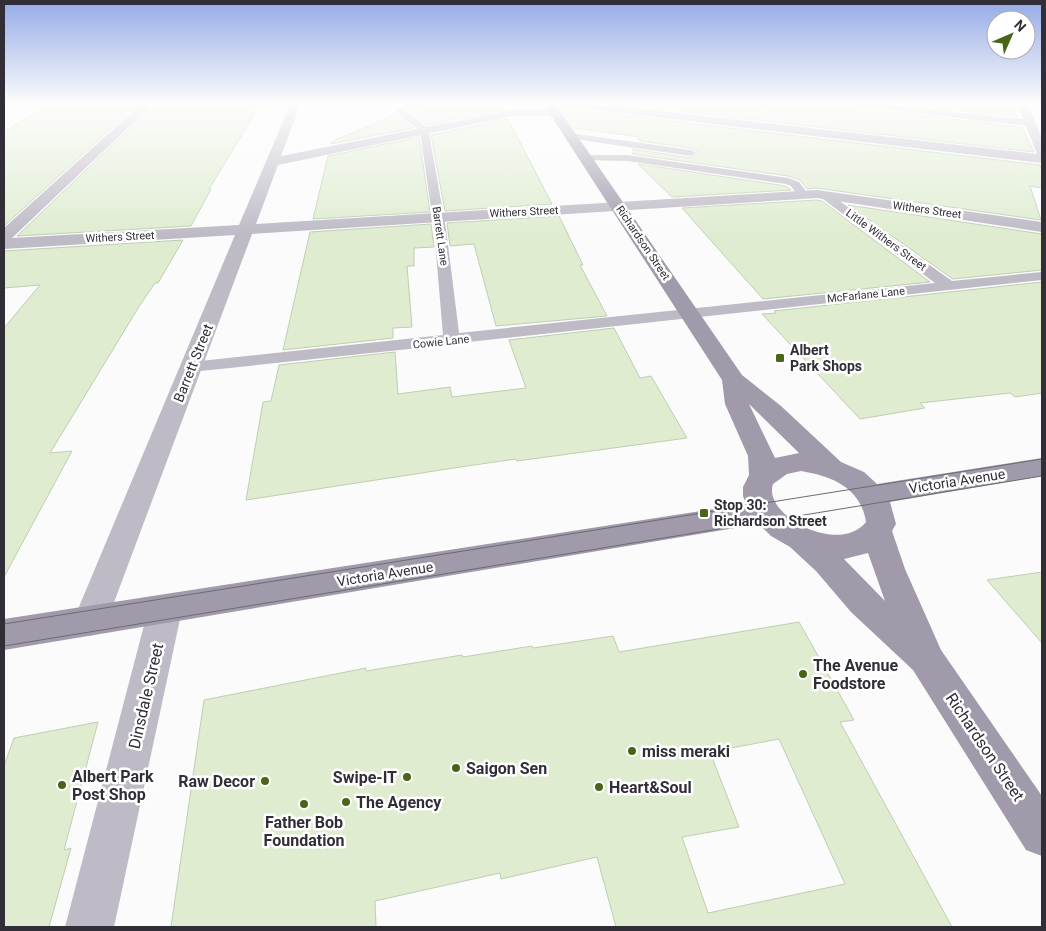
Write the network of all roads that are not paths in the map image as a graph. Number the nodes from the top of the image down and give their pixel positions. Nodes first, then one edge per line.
1 (100, 148) edge
2 (278, 148) edge
3 (342, 148) edge
4 (428, 148) edge
5 (579, 148) edge
6 (659, 148) edge
7 (947, 148) edge
8 (691, 153) dead end
9 (586, 158) junction
10 (1042, 160) edge
11 (273, 162) junction
12 (823, 194) junction
13 (803, 195) junction
14 (618, 206) junction
15 (438, 217) junction
16 (1042, 227) edge
17 (246, 229) junction
18 (4, 237) edge
19 (4, 244) edge
20 (1042, 276) edge
21 (949, 286) junction
22 (690, 314) junction
23 (452, 341) junction
24 (191, 367) junction
25 (734, 380) junction
26 (1042, 466) edge
27 (831, 468) junction
28 (763, 475) junction
29 (871, 494) junction
30 (766, 512) junction
31 (877, 532) junction
32 (801, 539) junction
33 (166, 610) junction
34 (90, 621) junction
35 (4, 635) edge
36 (927, 660) junction
37 (1042, 834) edge
38 (89, 927) edge

1 - 18 street
2 - 11 street, Barrett Street
3 - 11 street
4 - 15 lane, Barrett Lane
5 - 9 street, Richardson Street
6 - 8 lane
7 - 10 street
9 - 13 lane
9 - 14 street, Richardson Street
11 - 17 street, Barrett Street
12 - 13 street, Withers Street
12 - 16 street, Withers Street
12 - 21 lane, Little Withers Street
13 - 14 street, Withers Street
14 - 15 street, Withers Street
14 - 22 street, Richardson Street
15 - 17 street, Withers Street
15 - 23 lane, Barrett Lane
17 - 19 street, Withers Street
17 - 24 street, Barrett Street
20 - 21 lane, McFarlane Lane
21 - 22 lane, McFarlane Lane
22 - 23 lane, Cowie Lane
22 - 25 street, Richardson Street
23 - 24 lane, Cowie Lane
24 - 34 street, Barrett Street
25 - 27 street, Richardson Street
25 - 28 street, Richardson Street
26 - 29 street, Victoria Avenue
27 - 28 street
27 - 29 street
28 - 30 street
29 - 31 street
30 - 32 street
30 - 33 street, Victoria Avenue
31 - 32 street
31 - 36 street, Richardson Street
32 - 36 street, Richardson Street
33 - 34 street, Victoria Avenue
33 - 38 street, Dinsdale Street
34 - 35 street, Victoria Avenue
36 - 37 street, Richardson Street

